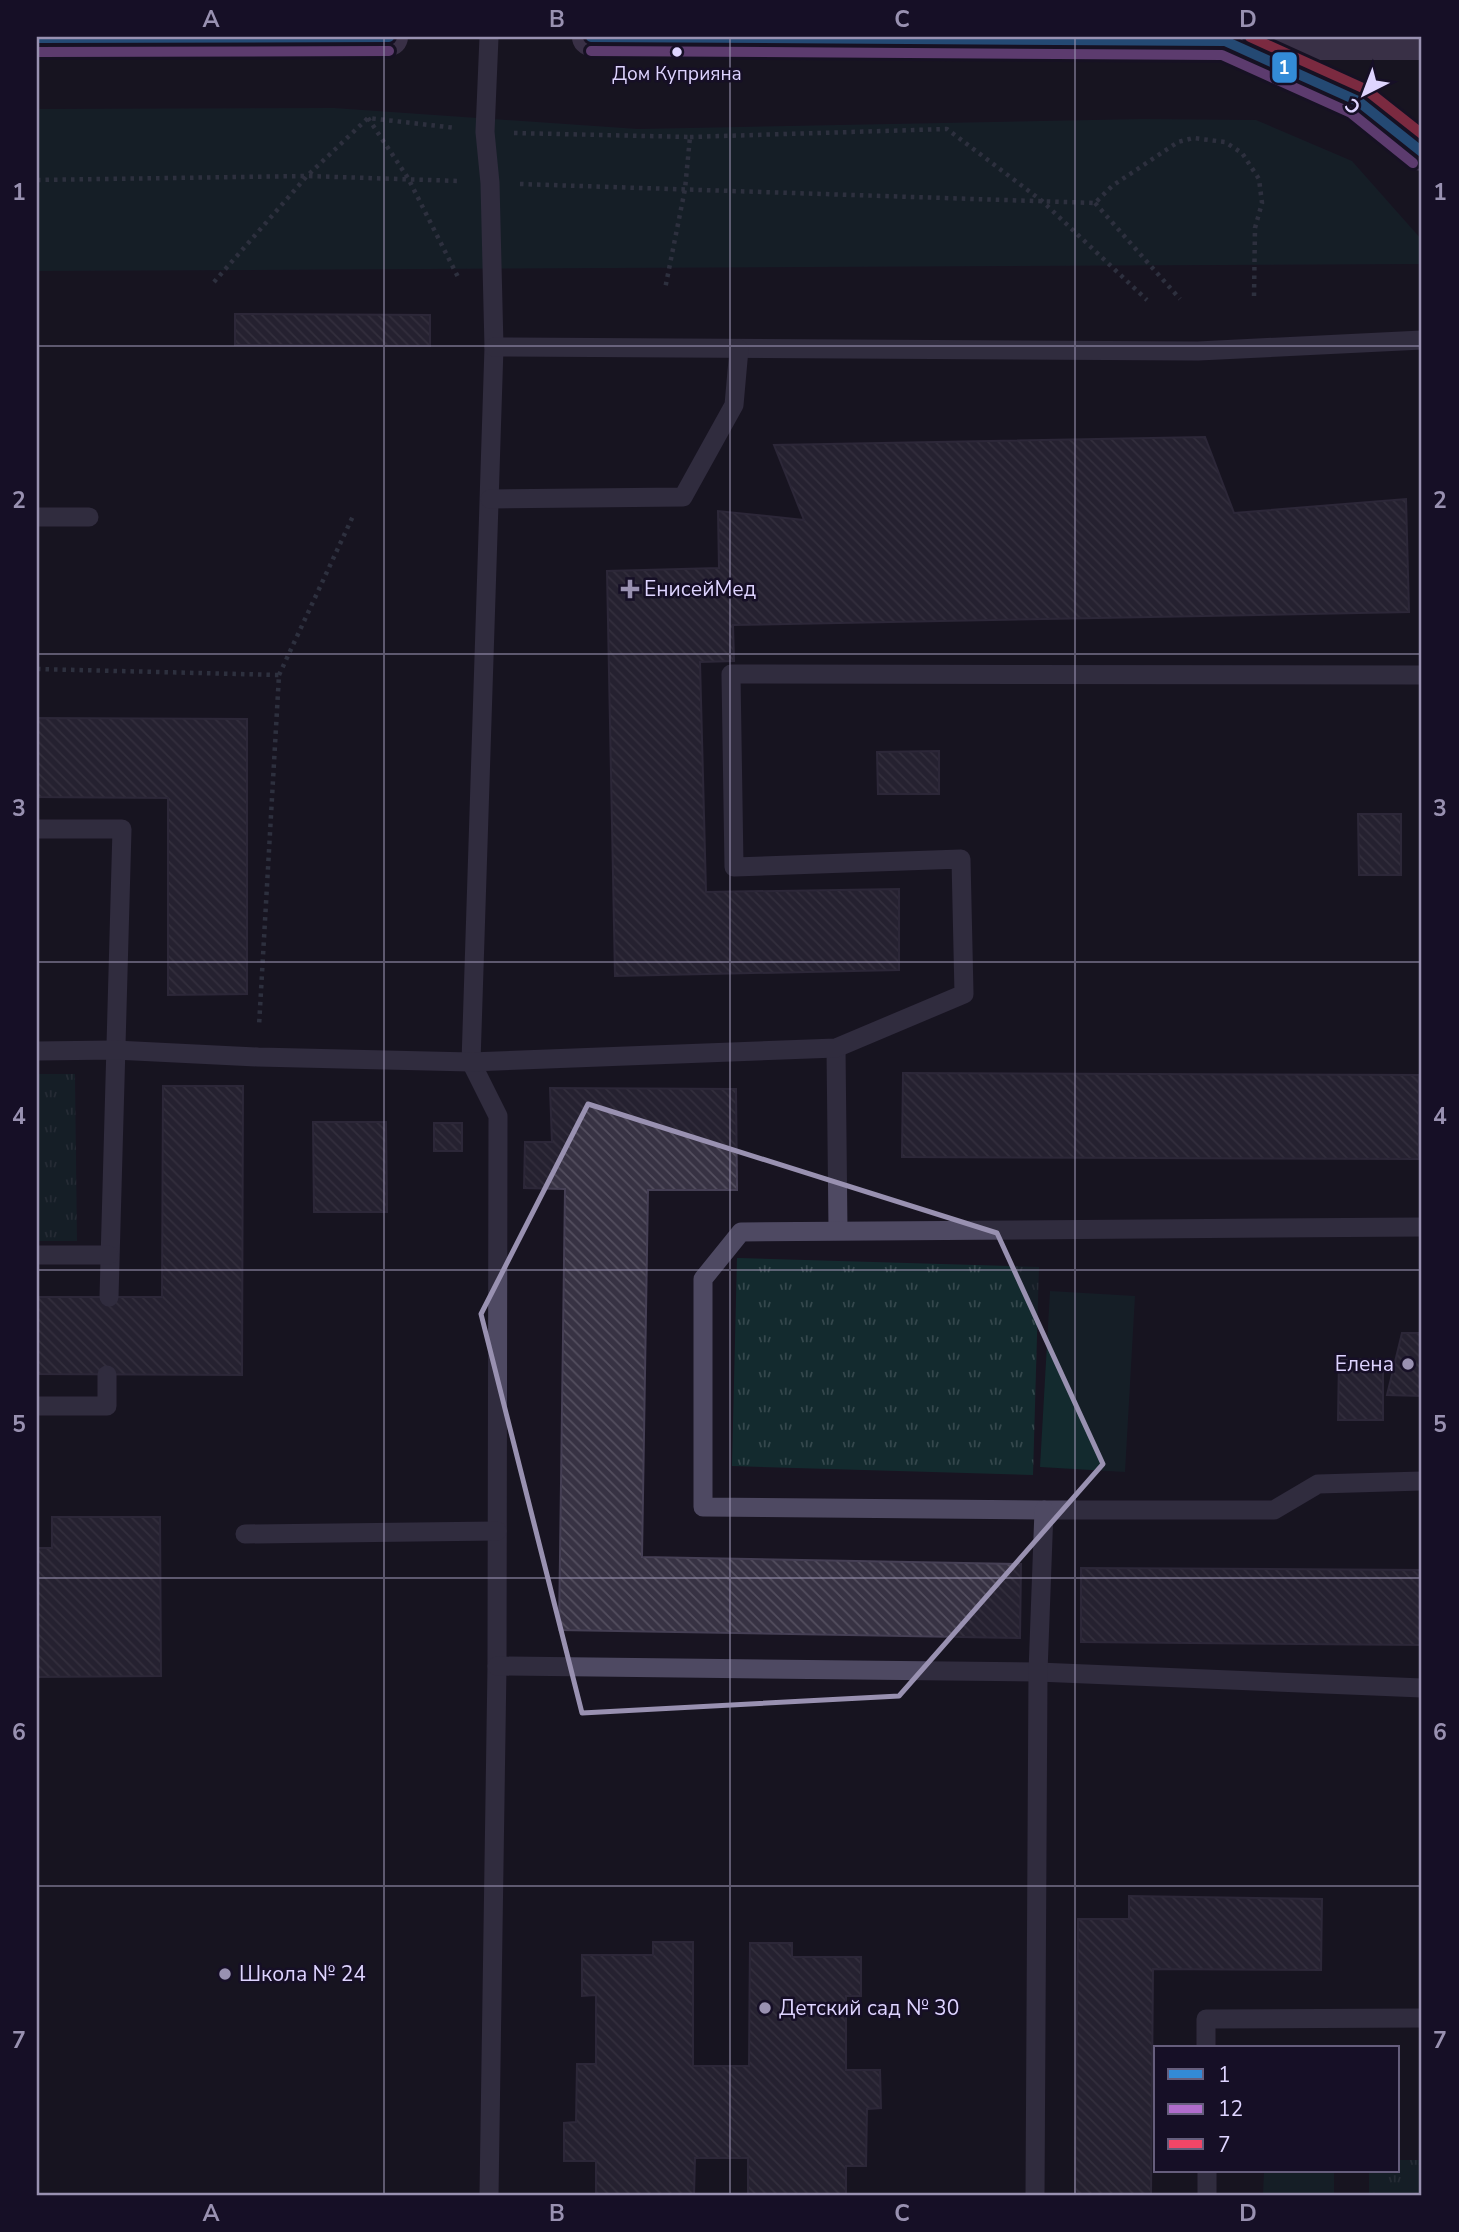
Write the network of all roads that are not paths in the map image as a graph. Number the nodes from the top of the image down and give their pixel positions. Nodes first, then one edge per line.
1 (389, 37) edge
2 (489, 37) edge
3 (591, 37) edge
4 (37, 38) edge
5 (1226, 41) junction
6 (1422, 41) edge
7 (1422, 152) edge
8 (1422, 340) edge
9 (494, 347) junction
10 (739, 349) junction
11 (490, 499) junction
12 (37, 517) edge
13 (89, 517) dead end
14 (1422, 675) edge
15 (37, 829) edge
16 (836, 1048) junction
17 (115, 1050) junction
18 (37, 1051) edge
19 (471, 1062) junction
20 (1422, 1227) edge
21 (838, 1230) junction
22 (37, 1255) edge
23 (109, 1255) junction
24 (108, 1297) dead end
25 (107, 1375) dead end
26 (37, 1406) edge
27 (1422, 1481) edge
28 (1044, 1510) junction
29 (497, 1531) junction
30 (245, 1534) dead end
31 (498, 1666) junction
32 (1038, 1672) junction
33 (1422, 1688) edge
34 (1422, 2018) edge
35 (1206, 2046) edge
36 (1207, 2172) edge
37 (489, 2195) edge
38 (1035, 2195) edge
39 (1207, 2195) edge

1 - 4 main road
2 - 9 lane
3 - 5 main road
5 - 6 main road
5 - 7 main road
8 - 10 lane
9 - 10 lane
9 - 11 lane
10 - 11 lane
11 - 19 lane
12 - 13 lane
14 - 16 lane
15 - 17 lane
16 - 19 lane
16 - 21 lane
17 - 18 lane
17 - 19 lane
17 - 23 lane
19 - 29 lane
20 - 21 lane
21 - 28 lane
22 - 23 lane
23 - 24 lane
25 - 26 lane
27 - 28 lane
28 - 32 lane
29 - 30 lane
29 - 31 lane
31 - 32 lane
31 - 37 lane
32 - 33 lane
32 - 38 lane
34 - 35 lane
36 - 39 lane

